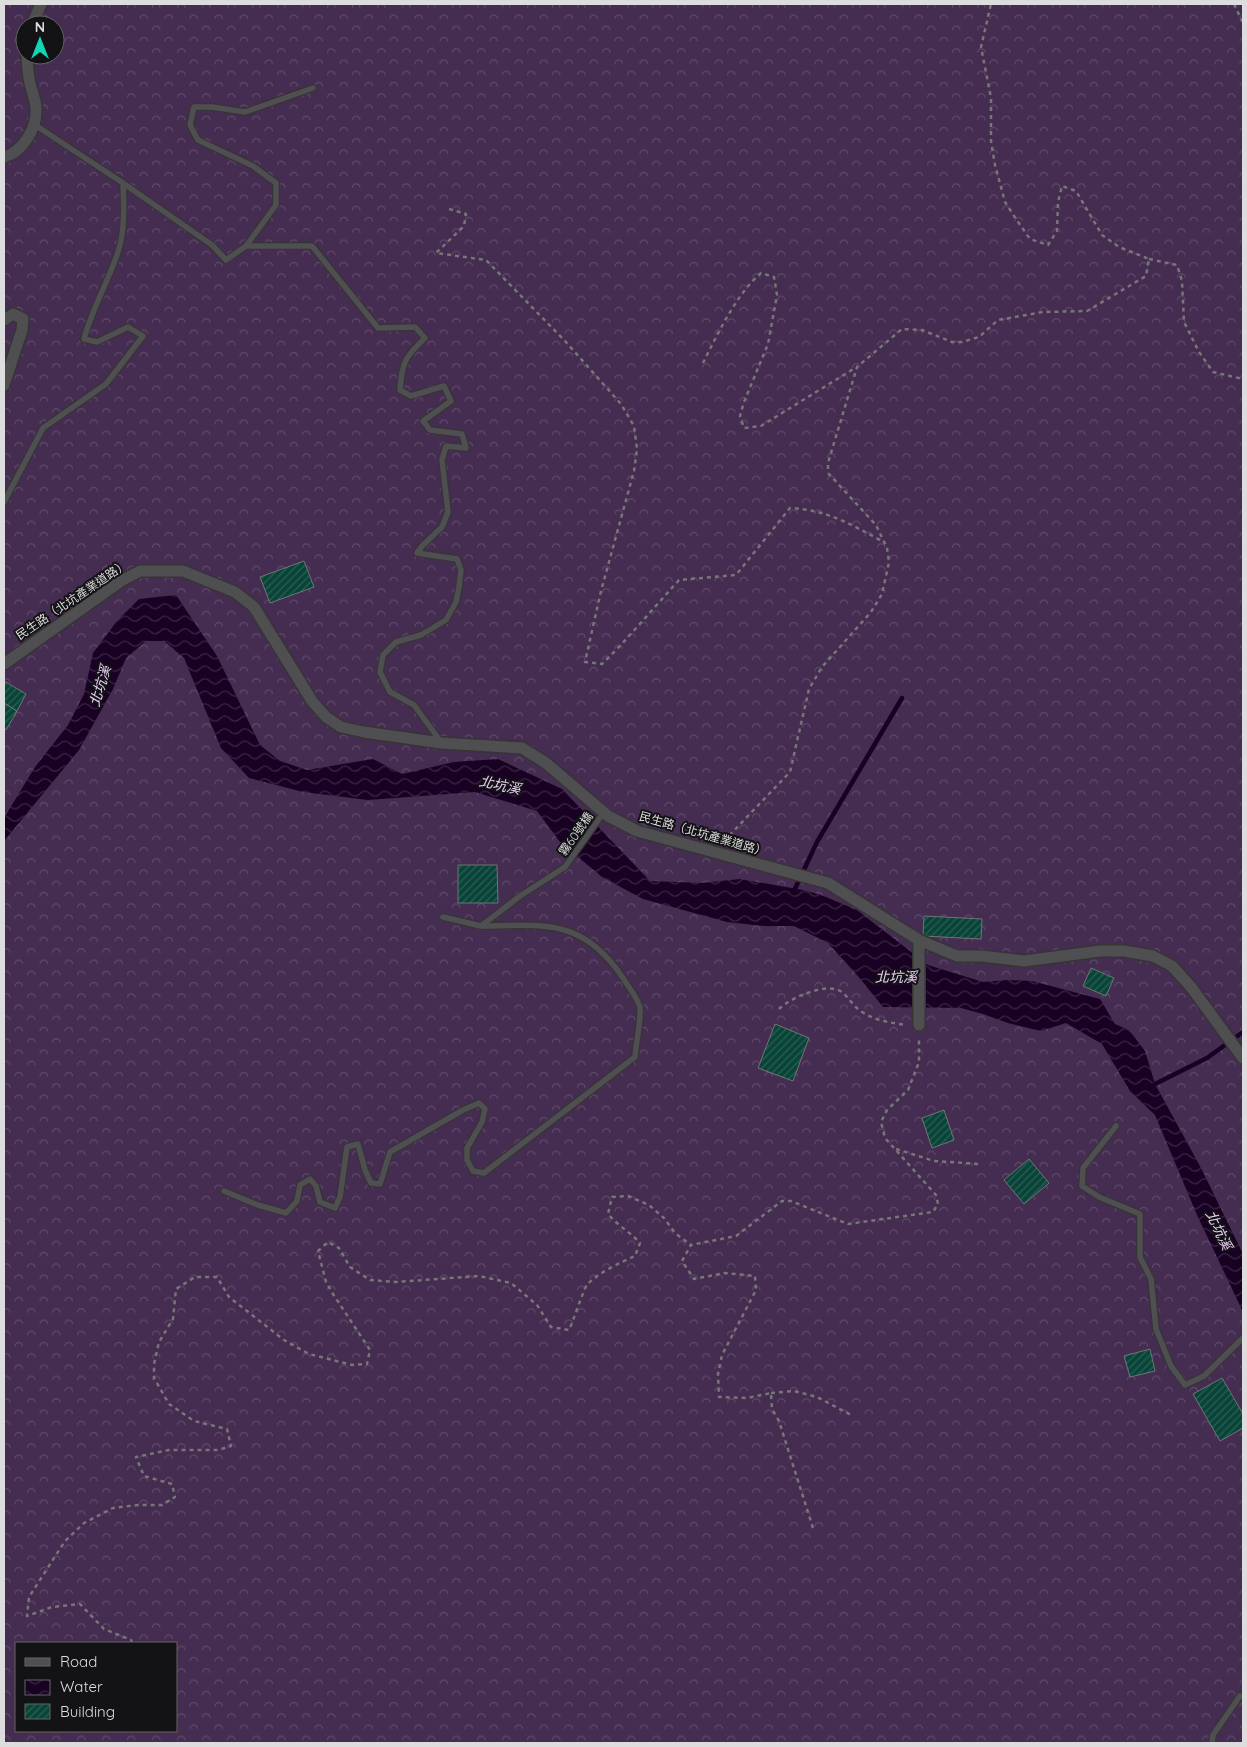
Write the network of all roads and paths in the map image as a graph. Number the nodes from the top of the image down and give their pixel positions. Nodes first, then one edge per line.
1 (991, 4) edge
2 (1234, 4) edge
3 (1243, 23) edge
4 (28, 65) edge
5 (313, 88) dead end
6 (34, 125) junction
7 (4, 157) edge
8 (123, 183) junction
9 (449, 209) dead end
10 (246, 246) junction
11 (1149, 259) junction
12 (4, 320) edge
13 (702, 363) dead end
14 (857, 367) junction
15 (1243, 379) edge
16 (4, 385) edge
17 (4, 502) edge
18 (884, 542) junction
19 (4, 664) edge
20 (441, 743) junction
21 (603, 812) junction
22 (713, 852) junction
23 (443, 917) dead end
24 (481, 926) junction
25 (919, 942) dead end
26 (779, 1009) dead end
27 (919, 1026) junction
28 (1240, 1054) edge
29 (1116, 1126) dead end
30 (894, 1148) junction
31 (978, 1164) dead end
32 (224, 1191) dead end
33 (690, 1245) junction
34 (1243, 1338) edge
35 (771, 1393) junction
36 (853, 1416) dead end
37 (813, 1528) dead end
38 (132, 1642) edge
39 (1240, 1696) dead end
40 (1212, 1743) edge

1 - 11 path
2 - 3 path
4 - 6 street
5 - 10 lane
6 - 7 street
6 - 8 lane
8 - 10 lane
8 - 17 lane
9 - 18 path
10 - 20 lane
11 - 14 path
11 - 15 path
12 - 16 street
13 - 14 path
14 - 18 path
18 - 22 path
19 - 20 street, 民生路（北坑產業道路）
20 - 21 street, 民生路（北坑產業道路）
21 - 22 street, 民生路（北坑產業道路）
21 - 24 lane, 霧60號橋
22 - 28 street, 民生路（北坑產業道路）
23 - 24 lane
24 - 32 lane
25 - 27 street
26 - 27 path
27 - 30 path
29 - 34 lane
30 - 31 path
30 - 33 path
33 - 35 path
33 - 38 path
35 - 36 path
35 - 37 path
39 - 40 lane

